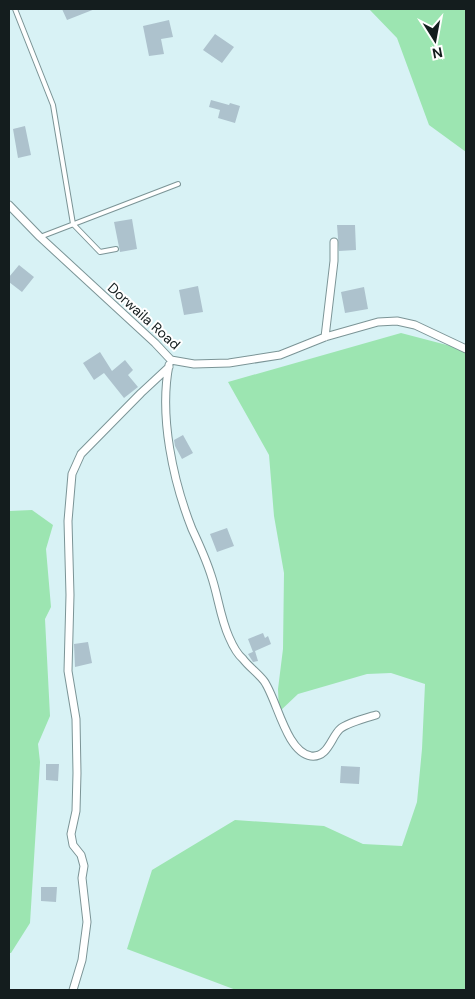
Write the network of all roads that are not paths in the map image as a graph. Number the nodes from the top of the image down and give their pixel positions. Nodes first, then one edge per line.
1 (15, 9) edge
2 (178, 184) dead end
3 (9, 205) edge
4 (73, 224) junction
5 (40, 237) junction
6 (334, 242) dead end
7 (116, 249) dead end
8 (325, 337) junction
9 (466, 349) edge
10 (170, 363) junction
11 (376, 715) dead end
12 (73, 990) edge

1 - 4 lane
2 - 4 lane
3 - 5 street, Dorwaila Road
4 - 5 lane
4 - 7 lane
5 - 10 street, Dorwaila Road
6 - 8 street
8 - 9 street, Dorwaila Road
8 - 10 street, Dorwaila Road
10 - 11 street
10 - 12 street

